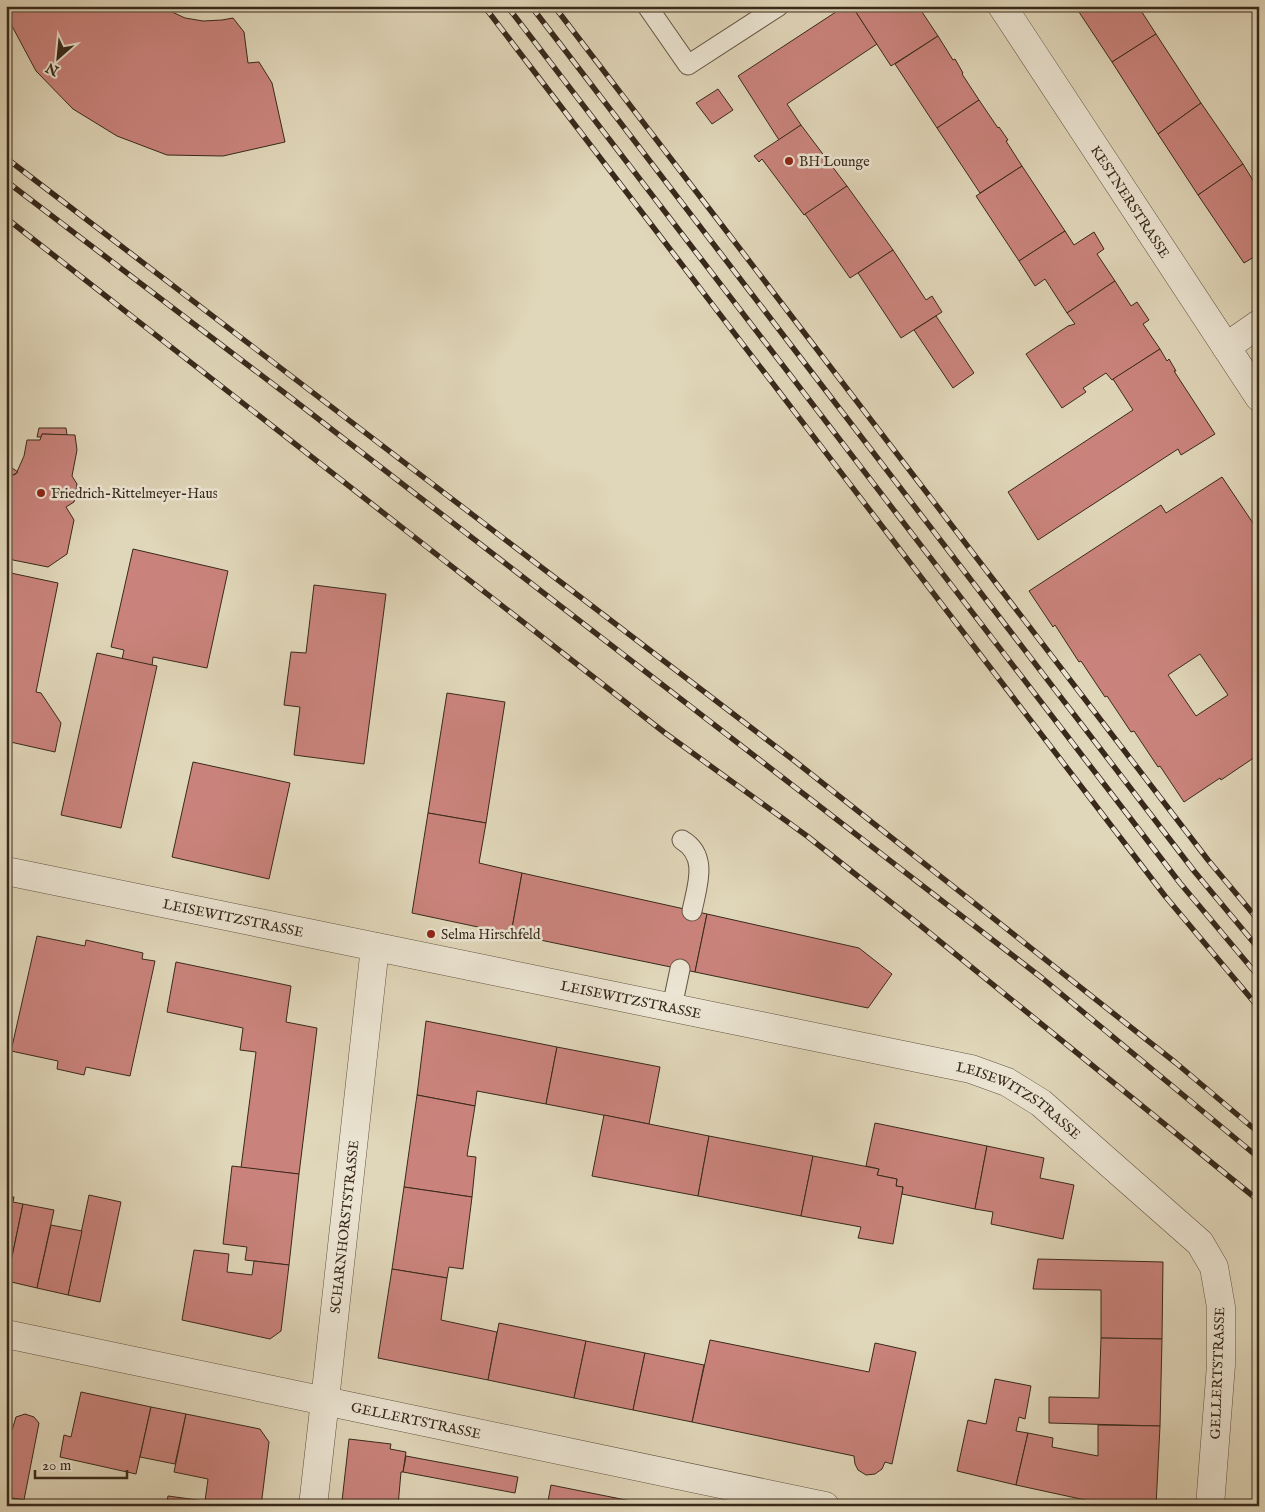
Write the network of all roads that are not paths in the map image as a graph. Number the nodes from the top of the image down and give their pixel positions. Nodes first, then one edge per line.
1 (647, 6) edge
2 (779, 6) edge
3 (1002, 6) edge
4 (1259, 324) edge
5 (1226, 347) junction
6 (1259, 397) edge
7 (682, 840) dead end
8 (6, 871) edge
9 (692, 911) dead end
10 (375, 947) junction
11 (680, 969) dead end
12 (672, 1007) junction
13 (1200, 1243) joint
14 (6, 1334) edge
15 (326, 1400) junction
16 (313, 1506) edge
17 (825, 1506) edge
18 (1210, 1506) edge

1 - 2 lane
3 - 5 street, KESTNERSTRASSE
4 - 5 street
5 - 6 street, KESTNERSTRASSE
7 - 9 lane
8 - 10 street, LEISEWITZSTRASSE
10 - 12 street, LEISEWITZSTRASSE
10 - 15 street, SCHARNHORSTSTRASSE
11 - 12 lane
12 - 13 street, LEISEWITZSTRASSE
13 - 18 street, GELLERTSTRASSE
14 - 15 street, GELLERTSTRASSE
15 - 16 street, SCHARNHORSTSTRASSE
15 - 17 street, GELLERTSTRASSE

